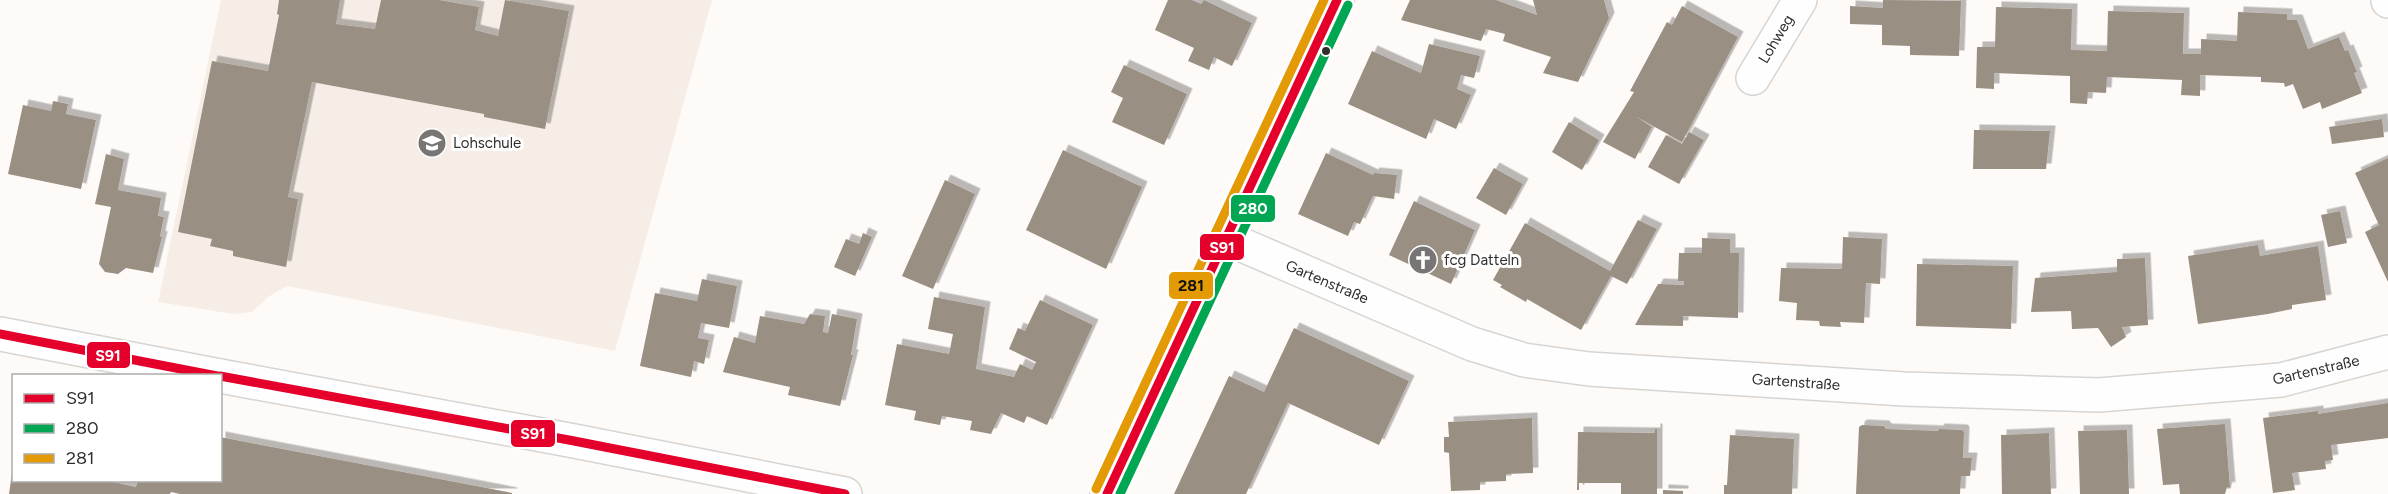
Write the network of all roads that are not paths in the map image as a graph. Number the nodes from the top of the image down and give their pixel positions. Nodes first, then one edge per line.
1 (1337, 0) edge
2 (1800, 0) edge
3 (1752, 78) dead end
4 (1226, 238) junction
5 (0, 334) edge
6 (2388, 352) edge
7 (210, 374) edge
8 (222, 376) edge
9 (845, 494) edge
10 (1107, 494) edge

1 - 4 street
2 - 3 street, Lohweg
4 - 6 street, Gartenstraße
4 - 10 street
5 - 7 street
8 - 9 street

